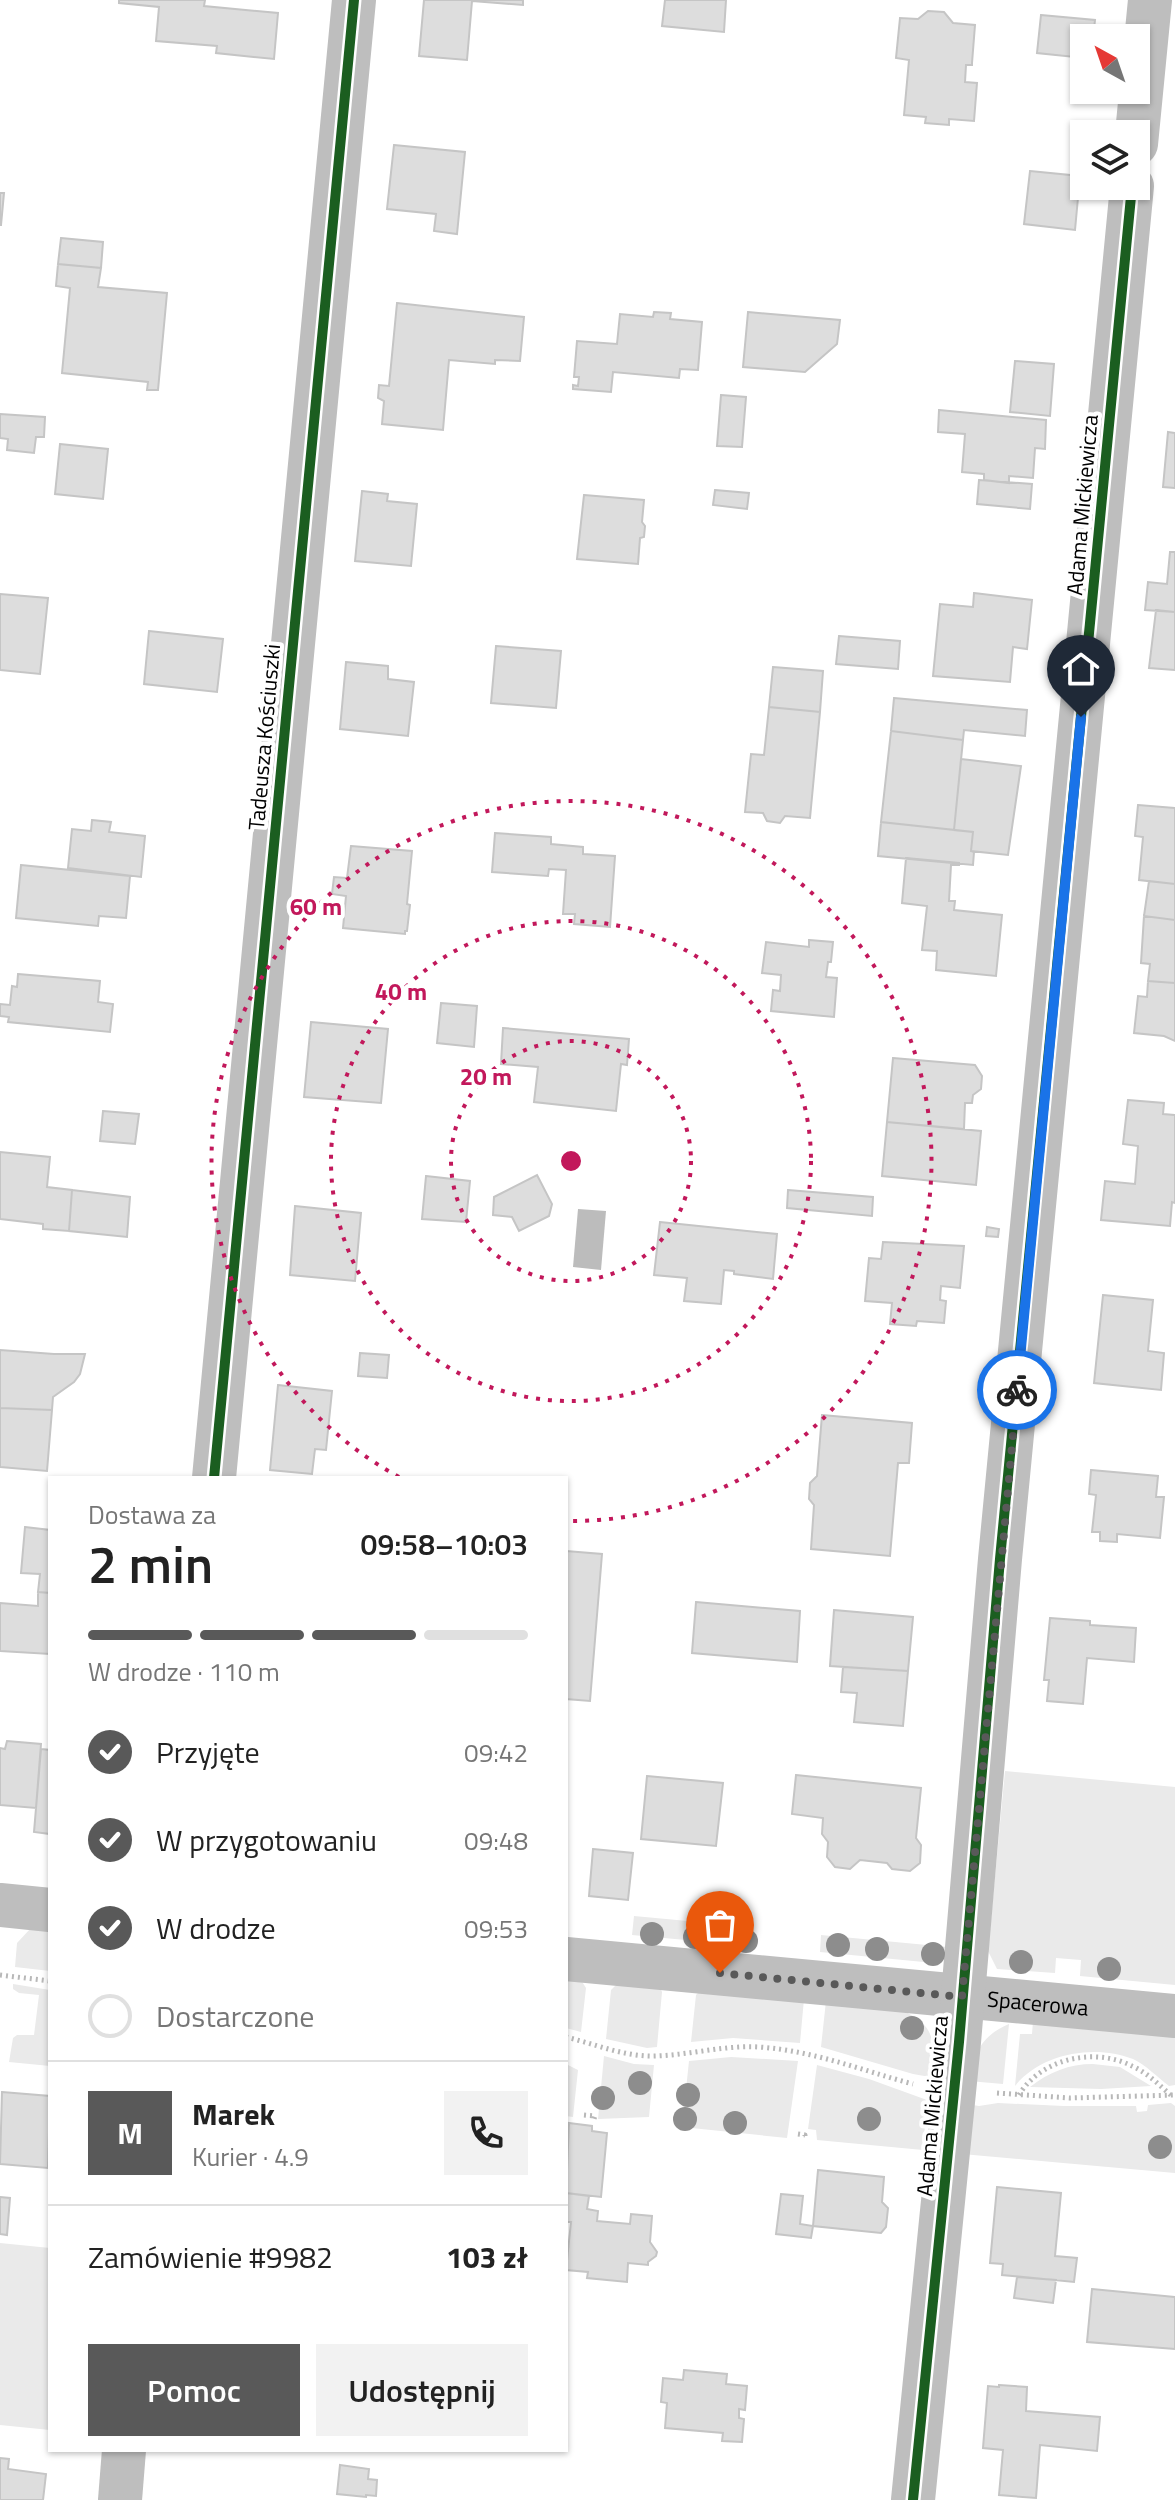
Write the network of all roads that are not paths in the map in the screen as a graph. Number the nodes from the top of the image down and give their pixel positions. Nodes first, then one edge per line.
1 (354, 0) edge
2 (1150, 0) edge
3 (1138, 120) edge
4 (1131, 200) edge
5 (214, 1476) edge
6 (0, 1905) edge
7 (48, 1910) edge
8 (568, 1959) edge
9 (962, 1997) junction
10 (1175, 2016) edge
11 (124, 2452) edge
12 (120, 2500) edge
13 (913, 2500) edge

1 - 5 street, Tadeusza Kościuszki
2 - 3 street
4 - 9 street, Adama Mickiewicza
6 - 7 street
8 - 9 street, Spacerowa
9 - 10 street, Spacerowa
9 - 13 street, Adama Mickiewicza
11 - 12 street

